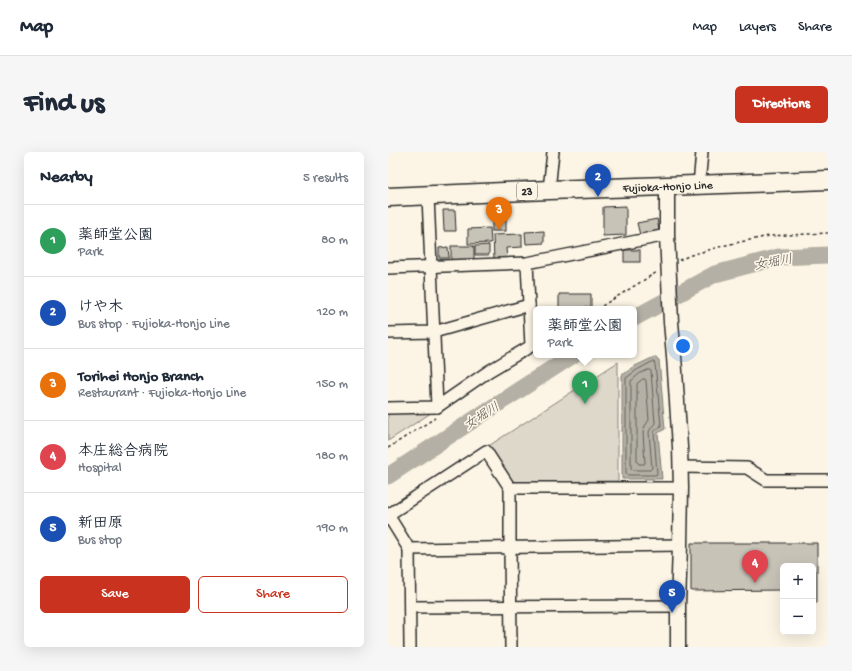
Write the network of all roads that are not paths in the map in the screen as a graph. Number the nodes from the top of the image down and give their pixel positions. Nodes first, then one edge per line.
1 (553, 152) edge
2 (702, 152) edge
3 (828, 180) edge
4 (699, 185) junction
5 (667, 186) junction
6 (549, 190) junction
7 (428, 196) junction
8 (388, 197) edge
9 (667, 235) junction
10 (527, 263) junction
11 (431, 267) junction
12 (388, 268) edge
13 (529, 305) junction
14 (434, 332) junction
15 (388, 333) edge
16 (437, 407) junction
17 (388, 408) edge
18 (680, 467) junction
19 (828, 480) edge
20 (510, 488) junction
21 (681, 488) junction
22 (680, 546) junction
23 (510, 548) junction
24 (409, 549) junction
25 (510, 606) junction
26 (678, 606) junction
27 (410, 607) junction
28 (410, 647) edge
29 (511, 647) edge
30 (678, 647) edge

1 - 6 street
2 - 4 street
3 - 4 main road, Fujioka-Honjo Line / 23
4 - 5 main road, Fujioka-Honjo Line / 23
5 - 6 main road, Fujioka-Honjo Line / 23
5 - 9 street
6 - 7 main road, Fujioka-Honjo Line / 23
7 - 8 main road, Fujioka-Honjo Line / 23
7 - 11 street
9 - 10 street
9 - 18 street
10 - 11 street
10 - 13 street
11 - 12 street
11 - 14 street
13 - 14 street
13 - 16 street
14 - 15 street
14 - 16 street
16 - 17 street
18 - 19 street
18 - 21 street
20 - 21 street
20 - 23 street
20 - 24 street
21 - 22 street
22 - 23 street
22 - 26 street
23 - 24 street
23 - 25 street
24 - 27 street
25 - 26 street
25 - 27 street
25 - 29 street
26 - 30 street
27 - 28 street

